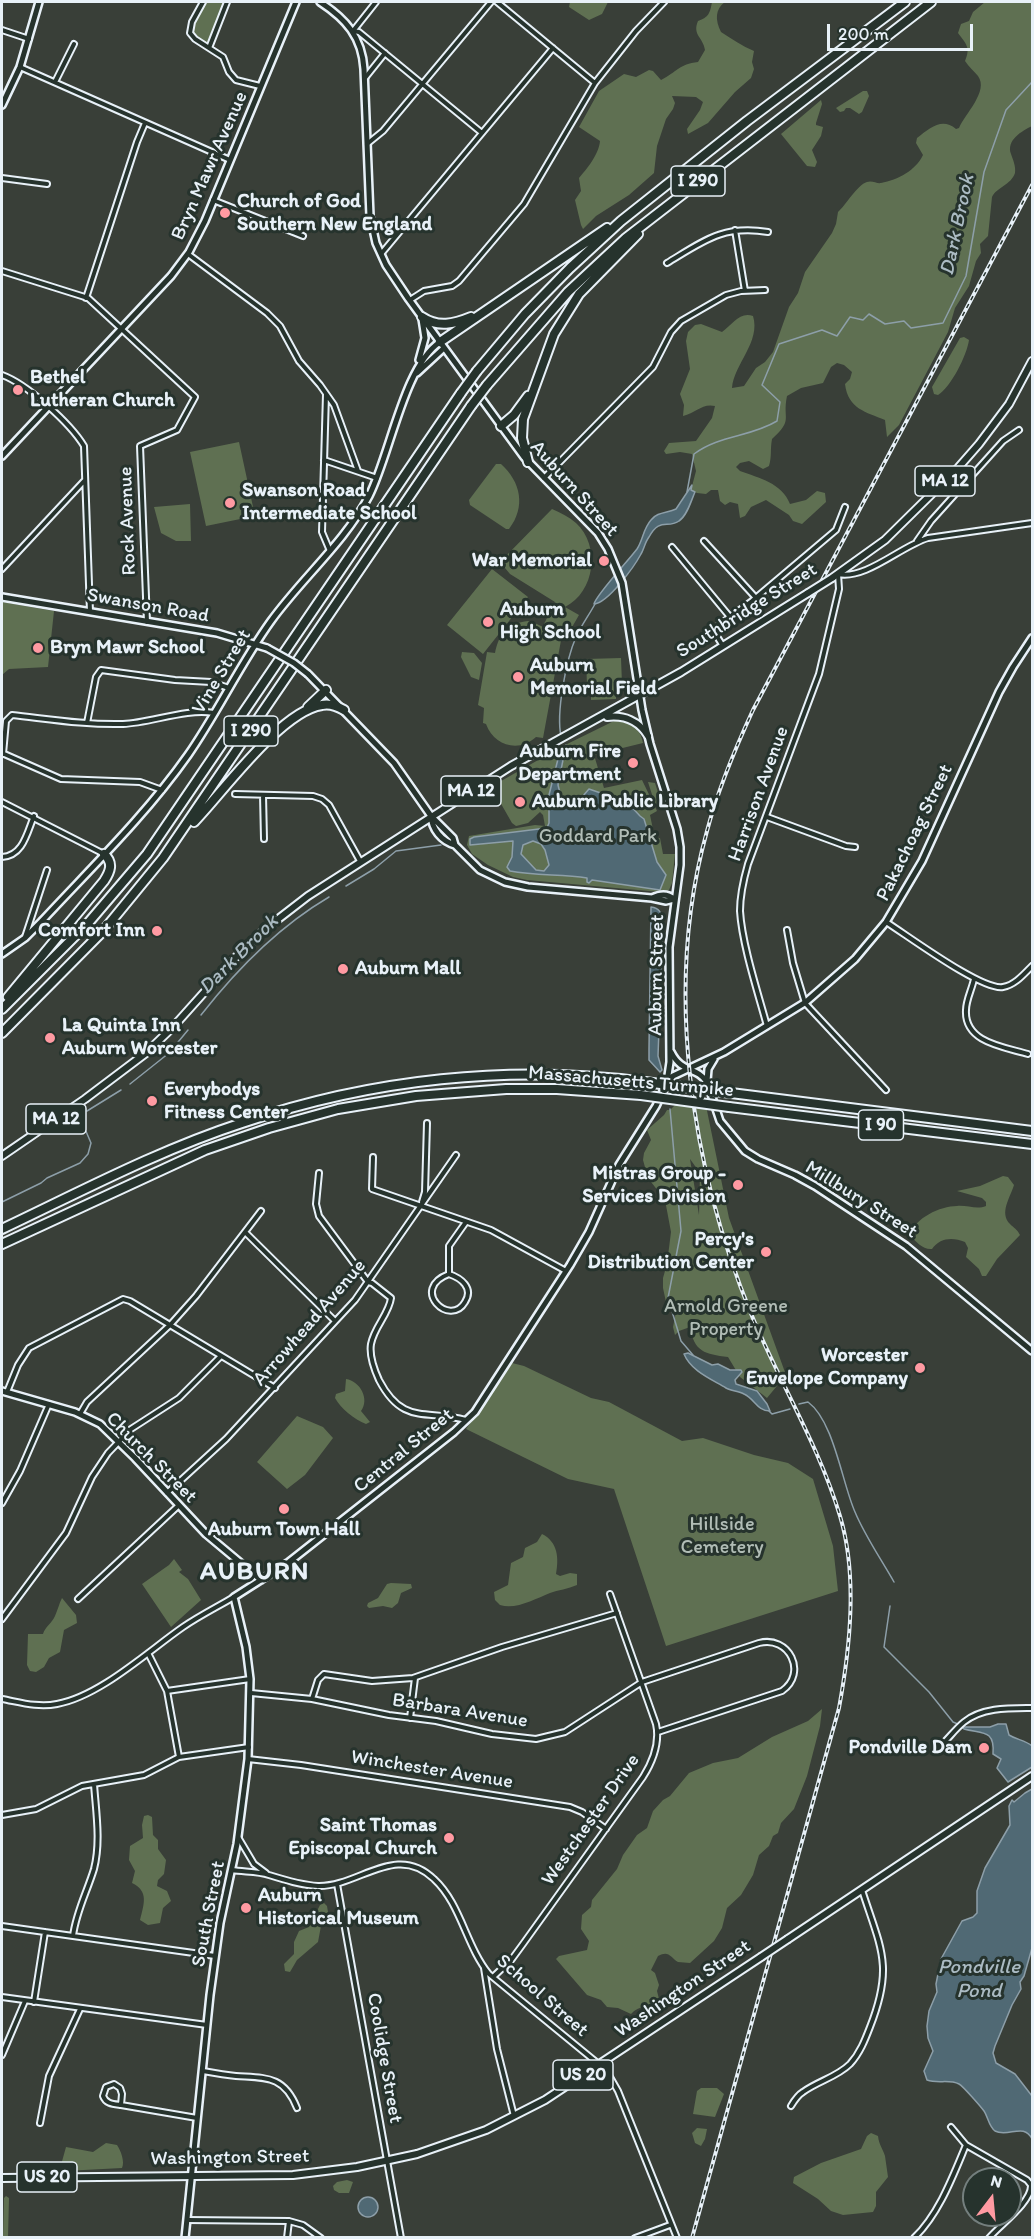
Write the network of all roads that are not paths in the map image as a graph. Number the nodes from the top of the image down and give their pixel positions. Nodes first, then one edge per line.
1 (39, 2) edge
2 (203, 2) edge
3 (227, 2) edge
4 (296, 2) edge
5 (320, 2) edge
6 (376, 2) edge
7 (491, 2) edge
8 (497, 2) edge
9 (664, 2) edge
10 (905, 2) edge
11 (931, 2) edge
12 (2, 30) edge
13 (353, 31) junction
14 (29, 39) junction
15 (74, 44) dead end
16 (209, 48) junction
17 (553, 48) junction
18 (386, 53) junction
19 (20, 67) junction
20 (365, 79) junction
21 (55, 82) junction
22 (595, 83) junction
23 (423, 84) junction
24 (260, 86) junction
25 (2, 105) edge
26 (145, 123) junction
27 (482, 134) junction
28 (366, 145) junction
29 (230, 160) junction
30 (2, 178) edge
31 (47, 184) dead end
32 (213, 200) junction
33 (672, 200) junction
34 (641, 205) junction
35 (735, 230) junction
36 (768, 232) dead end
37 (303, 236) dead end
38 (188, 254) junction
39 (381, 254) junction
40 (667, 263) dead end
41 (2, 270) edge
42 (765, 290) dead end
43 (745, 291) junction
44 (87, 298) junction
45 (410, 301) junction
46 (492, 307) junction
47 (422, 317) junction
48 (121, 329) junction
49 (442, 345) junction
50 (1032, 361) edge
51 (417, 367) junction
52 (1030, 369) edge
53 (2, 375) edge
54 (536, 380) junction
55 (326, 393) junction
56 (406, 396) junction
57 (48, 407) junction
58 (501, 426) junction
59 (1019, 430) dead end
60 (2, 456) edge
61 (324, 460) junction
62 (528, 462) junction
63 (358, 471) junction
64 (378, 478) junction
65 (544, 478) junction
66 (86, 480) junction
67 (845, 507) dead end
68 (1032, 523) edge
69 (704, 541) dead end
70 (917, 541) junction
71 (672, 547) dead end
72 (330, 551) junction
73 (2, 569) edge
74 (835, 576) junction
75 (2, 597) edge
76 (756, 598) junction
77 (90, 612) junction
78 (730, 617) junction
79 (147, 622) junction
80 (1032, 638) edge
81 (256, 644) junction
82 (724, 647) junction
83 (229, 688) junction
84 (326, 690) junction
85 (640, 696) junction
86 (344, 710) junction
87 (214, 713) junction
88 (300, 714) junction
89 (603, 717) junction
90 (87, 723) junction
91 (648, 736) junction
92 (2, 754) edge
93 (162, 790) junction
94 (235, 794) dead end
95 (263, 795) junction
96 (2, 802) edge
97 (34, 816) junction
98 (431, 816) junction
99 (767, 817) junction
100 (178, 838) junction
101 (264, 839) dead end
102 (855, 847) dead end
103 (104, 854) junction
104 (2, 857) edge
105 (360, 861) junction
106 (47, 870) dead end
107 (674, 900) junction
108 (886, 922) junction
109 (787, 930) dead end
110 (25, 938) junction
111 (2, 954) edge
112 (1032, 966) edge
113 (974, 979) junction
114 (805, 1003) junction
115 (2, 1004) edge
116 (2, 1009) edge
117 (767, 1027) junction
118 (2, 1033) edge
119 (670, 1050) junction
120 (1029, 1054) dead end
121 (715, 1057) junction
122 (690, 1070) junction
123 (707, 1082) junction
124 (667, 1083) junction
125 (886, 1090) dead end
126 (427, 1123) dead end
127 (1032, 1131) edge
128 (1032, 1144) edge
129 (456, 1155) dead end
130 (2, 1156) edge
131 (374, 1157) dead end
132 (319, 1173) dead end
133 (421, 1206) junction
134 (261, 1211) dead end
135 (466, 1221) junction
136 (2, 1229) edge
137 (245, 1232) junction
138 (2, 1244) edge
139 (566, 1271) junction
140 (449, 1274) junction
141 (368, 1282) junction
142 (335, 1321) junction
143 (170, 1324) junction
144 (1032, 1351) edge
145 (221, 1356) junction
146 (274, 1388) junction
147 (4, 1392) edge
148 (49, 1404) junction
149 (80, 1414) junction
150 (467, 1420) junction
151 (119, 1441) junction
152 (167, 1493) junction
153 (2, 1503) edge
154 (178, 1506) junction
155 (261, 1580) junction
156 (610, 1594) dead end
157 (234, 1597) junction
158 (78, 1599) dead end
159 (617, 1613) junction
160 (2, 1619) edge
161 (148, 1653) junction
162 (250, 1678) junction
163 (415, 1678) junction
164 (642, 1682) junction
165 (167, 1691) junction
166 (251, 1693) junction
167 (2, 1699) edge
168 (312, 1699) junction
169 (1032, 1708) edge
170 (410, 1718) junction
171 (658, 1732) junction
172 (249, 1747) junction
173 (937, 1749) dead end
174 (179, 1757) junction
175 (248, 1759) junction
176 (1032, 1776) edge
177 (94, 1784) junction
178 (2, 1815) edge
179 (606, 1829) junction
180 (238, 1836) junction
181 (232, 1870) junction
182 (268, 1874) junction
183 (337, 1884) junction
184 (862, 1890) junction
185 (2, 1926) edge
186 (45, 1932) junction
187 (73, 1936) junction
188 (215, 1956) junction
189 (484, 1968) junction
190 (493, 1977) junction
191 (2, 1997) edge
192 (25, 2001) junction
193 (33, 2002) junction
194 (80, 2009) junction
195 (207, 2025) junction
196 (2, 2055) edge
197 (600, 2064) junction
198 (203, 2071) junction
199 (121, 2105) junction
200 (791, 2106) dead end
201 (297, 2108) dead end
202 (514, 2117) junction
203 (198, 2118) junction
204 (40, 2123) dead end
205 (951, 2127) dead end
206 (966, 2145) junction
207 (388, 2161) junction
208 (190, 2176) junction
209 (2, 2178) edge
210 (187, 2220) junction
211 (289, 2221) junction
212 (670, 2225) junction
213 (185, 2238) edge
214 (287, 2238) edge
215 (321, 2238) edge
216 (401, 2238) edge
217 (635, 2238) edge
218 (677, 2238) edge
219 (914, 2238) edge
220 (989, 2238) edge

1 - 14 street
2 - 16 street
3 - 16 street
4 - 24 street, Bryn Mawr Avenue
5 - 13 street, Auburn Street
6 - 13 street
7 - 23 street
8 - 17 street
9 - 22 street
10 - 34 highway, I 290
11 - 33 highway, I 290
12 - 14 street
13 - 18 street
13 - 20 street, Auburn Street
14 - 19 street
15 - 21 street
16 - 24 street
17 - 22 street
17 - 27 street
18 - 20 street
18 - 23 street
19 - 21 street
19 - 25 street
20 - 28 street, Auburn Street
21 - 26 street
22 - 45 street
23 - 27 street
23 - 28 street
24 - 29 street, Bryn Mawr Avenue
26 - 29 street
26 - 44 street
27 - 39 street
28 - 39 street, Auburn Street
29 - 32 street, Bryn Mawr Avenue
30 - 31 street
32 - 37 street
32 - 38 street, Bryn Mawr Avenue
33 - 54 highway
33 - 100 highway, I 290, bridge
34 - 46 highway
34 - 116 highway, I 290, bridge
35 - 36 street
35 - 40 street
35 - 43 street
38 - 48 street, Bryn Mawr Avenue
38 - 55 street
39 - 45 street, Auburn Street
41 - 44 street, Rock Avenue
42 - 43 street
43 - 65 street
44 - 48 street, Rock Avenue
45 - 47 street, Auburn Street
46 - 47 highway
46 - 49 highway
47 - 49 street, Auburn Street
47 - 51 street
48 - 57 street, Bryn Mawr Avenue
48 - 79 street, Rock Avenue
49 - 51 street, Vine Street
49 - 56 street, Vine Street
49 - 58 street, Auburn Street
50 - 52 main road, Southbridge Street / MA 12
51 - 56 street, Vine Street
52 - 74 main road, Southbridge Street / MA 12
53 - 57 street
54 - 58 highway
54 - 62 highway
55 - 61 street
55 - 63 street
56 - 64 street, Vine Street
57 - 60 street, Bryn Mawr Avenue
57 - 66 street
58 - 62 street, Auburn Street
59 - 70 street
61 - 63 street
61 - 72 street
62 - 65 street, Auburn Street
63 - 64 street
64 - 72 street, Vine Street
65 - 85 street, Auburn Street
66 - 73 street
66 - 77 street
67 - 76 street
68 - 70 street
69 - 76 street
70 - 74 street
71 - 78 street
72 - 81 street, Vine Street
74 - 82 main road, Southbridge Street / MA 12, bridge
74 - 99 street, Harrison Avenue
75 - 77 street, Swanson Road
76 - 78 street
77 - 79 street, Swanson Road
78 - 82 street
79 - 81 street, Swanson Road
80 - 108 street, Pakachoag Street
81 - 83 street, Vine Street
81 - 84 street, Swanson Road, bridge
82 - 85 main road, Southbridge Street / MA 12
83 - 87 street, Vine Street
83 - 90 street
84 - 86 street, Swanson Road
84 - 88 highway
85 - 89 main road, Southbridge Street / MA 12
85 - 91 street, Auburn Street
86 - 88 highway
86 - 98 street, Swanson Road
87 - 90 street
87 - 93 street, Vine Street
88 - 100 highway
89 - 91 main road
89 - 98 main road, Southbridge Street / MA 12
90 - 92 street
91 - 107 street, Auburn Street
92 - 93 street
93 - 103 street, Vine Street
94 - 95 street
95 - 101 street
95 - 105 street
96 - 97 street
97 - 103 street
97 - 104 street
98 - 105 main road, Southbridge Street / MA 12
98 - 107 street, Swanson Road
99 - 102 street
99 - 117 street, Harrison Avenue
100 - 118 highway, I 290
103 - 110 street, Vine Street
103 - 115 highway
105 - 130 main road, Southbridge Street / MA 12
106 - 110 street
107 - 119 street, Auburn Street
108 - 113 street
108 - 114 street, Pakachoag Street
109 - 114 street
110 - 111 street, Vine Street
112 - 113 street
113 - 120 street
114 - 117 street, Pakachoag Street
114 - 125 street
117 - 121 street, Pakachoag Street
119 - 122 street
119 - 124 street, Auburn Street
121 - 122 street, Pakachoag Street
121 - 123 street
122 - 123 street
122 - 124 street
123 - 144 street, Millbury Street
124 - 139 street, Central Street
126 - 133 street
127 - 136 highway, Massachusetts Turnpike / I 90, bridge
128 - 138 highway, Massachusetts Turnpike / I 90, bridge
129 - 133 street, Arrowhead Avenue
131 - 133 street
132 - 141 street
133 - 135 street
133 - 141 street, Arrowhead Avenue
134 - 137 street
135 - 139 street
135 - 140 street
137 - 142 street
137 - 143 street
139 - 150 street, Central Street
140 - 140 street
141 - 142 street, Arrowhead Avenue
141 - 150 street
142 - 146 street, Arrowhead Avenue
143 - 145 street
143 - 147 street
143 - 149 street
145 - 146 street
145 - 151 street
146 - 152 street, Arrowhead Avenue
147 - 148 street, Church Street
148 - 149 street, Church Street
148 - 153 street
149 - 151 street, Church Street
150 - 155 street, Central Street
151 - 152 street, Church Street
151 - 160 street
152 - 154 street, Church Street
154 - 155 street, Church Street
154 - 158 street
155 - 157 street, Central Street
156 - 159 street
157 - 161 street, Central Street
157 - 162 street, South Street
159 - 163 street
159 - 164 street
161 - 165 street
161 - 167 street, Central Street
162 - 165 street
162 - 166 street, South Street
163 - 168 street
163 - 170 street
164 - 170 street, Barbara Avenue
164 - 171 street
164 - 171 street, Barbara Avenue
165 - 174 street
166 - 168 street, Barbara Avenue
166 - 172 street, South Street
168 - 170 street, Barbara Avenue
169 - 173 street
171 - 179 street, Westchester Drive
172 - 174 street
172 - 175 street, South Street
174 - 177 street
175 - 179 street, Winchester Avenue
175 - 180 street, South Street
176 - 184 main road, Washington Street / US 20
177 - 178 street
177 - 187 street
179 - 190 street, Westchester Drive
180 - 181 street, South Street
180 - 182 street, School Street
181 - 182 street, School Street
181 - 188 street, South Street
182 - 183 street, School Street
183 - 189 street, School Street
183 - 207 street, Coolidge Street
184 - 197 main road, Washington Street / US 20, bridge
184 - 200 street
185 - 186 street
186 - 187 street
186 - 193 street
187 - 188 street
188 - 195 street, South Street
189 - 190 street, School Street
189 - 202 street
190 - 197 street, School Street
191 - 192 street
192 - 193 street
192 - 196 street
193 - 194 street
194 - 195 street
194 - 204 street
195 - 198 street, South Street
197 - 202 main road, Washington Street / US 20
197 - 212 street, School Street
198 - 201 street
198 - 203 street, South Street
199 - 199 street
199 - 203 street
202 - 207 main road, Washington Street / US 20
203 - 208 street, South Street
205 - 206 street
206 - 219 street
206 - 220 street
207 - 208 main road, Washington Street / US 20
207 - 216 street, Coolidge Street
208 - 209 main road, Washington Street / US 20
208 - 210 street, South Street
210 - 211 street
210 - 213 street, South Street
211 - 214 street
211 - 215 street
212 - 217 street
212 - 218 street, School Street

